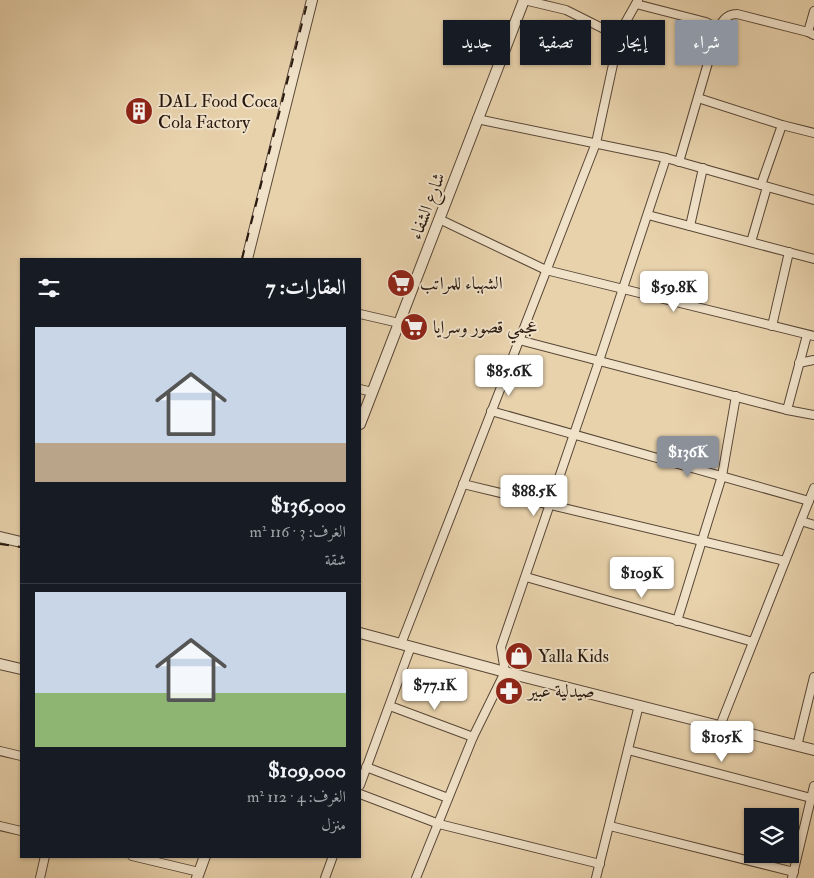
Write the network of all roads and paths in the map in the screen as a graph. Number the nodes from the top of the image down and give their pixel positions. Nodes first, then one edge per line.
1 (312, 0) edge
2 (524, 0) edge
3 (637, 2) edge
4 (814, 11) edge
5 (627, 20) edge
6 (699, 20) edge
7 (724, 20) edge
8 (601, 28) edge
9 (811, 34) edge
10 (613, 65) edge
11 (708, 65) edge
12 (698, 98) junction
13 (477, 119) junction
14 (782, 125) junction
15 (814, 133) edge
16 (596, 143) junction
17 (666, 158) junction
18 (679, 162) junction
19 (703, 168) junction
20 (764, 186) junction
21 (814, 200) edge
22 (648, 215) junction
23 (439, 220) junction
24 (690, 226) junction
25 (750, 242) junction
26 (789, 252) junction
27 (247, 258) edge
28 (814, 259) edge
29 (546, 270) junction
30 (622, 289) junction
31 (361, 314) edge
32 (399, 323) junction
33 (772, 326) junction
34 (810, 336) edge
35 (519, 340) junction
36 (814, 360) edge
37 (599, 361) junction
38 (799, 363) junction
39 (361, 389) edge
40 (372, 392) junction
41 (736, 396) junction
42 (787, 410) junction
43 (491, 411) junction
44 (814, 415) edge
45 (361, 421) edge
46 (574, 434) junction
47 (722, 476) junction
48 (463, 484) junction
49 (814, 488) edge
50 (809, 501) junction
51 (550, 506) junction
52 (801, 522) junction
53 (814, 525) edge
54 (0, 537) edge
55 (702, 541) junction
56 (20, 542) edge
57 (785, 561) junction
58 (526, 577) junction
59 (677, 621) junction
60 (361, 633) edge
61 (753, 642) junction
62 (406, 645) junction
63 (0, 664) edge
64 (20, 669) edge
65 (505, 672) junction
66 (814, 677) edge
67 (639, 705) junction
68 (390, 706) junction
69 (720, 726) junction
70 (473, 737) junction
71 (797, 746) junction
72 (0, 750) edge
73 (628, 750) junction
74 (814, 750) edge
75 (20, 756) edge
76 (366, 767) junction
77 (361, 782) edge
78 (814, 786) edge
79 (361, 794) edge
80 (448, 798) junction
81 (811, 798) junction
82 (439, 824) junction
83 (0, 826) edge
84 (610, 826) junction
85 (805, 826) junction
86 (814, 828) edge
87 (20, 831) edge
88 (45, 858) edge
89 (139, 858) edge
90 (203, 858) edge
91 (332, 858) edge
92 (600, 864) junction
93 (198, 875) edge
94 (793, 875) edge
95 (40, 878) edge
96 (325, 878) edge
97 (416, 878) edge
98 (596, 878) edge

1 - 27 street
2 - 8 street
2 - 13 street, شارع الشفاء
3 - 5 street
3 - 6 street
4 - 9 street
7 - 9 street
10 - 16 street
11 - 12 street
12 - 14 street
12 - 18 street
13 - 16 street
13 - 23 street, شارع الشفاء
14 - 15 street
14 - 20 street
16 - 17 street
16 - 29 street
17 - 18 street
17 - 22 street
18 - 19 street
19 - 20 street
19 - 24 street
20 - 21 street
20 - 25 street
22 - 24 street
22 - 30 street
23 - 29 street
23 - 32 street, شارع الشفاء
24 - 25 street
25 - 26 street
26 - 28 street
26 - 33 street
29 - 30 street
29 - 35 street
30 - 33 street
30 - 37 street
31 - 32 street
32 - 40 street, شارع الشفاء
33 - 34 street
34 - 38 street
35 - 37 street
35 - 43 street
36 - 38 street
37 - 41 street
37 - 46 street
38 - 42 street
39 - 40 street
40 - 45 street, شارع الشفاء
41 - 42 street
41 - 47 street
42 - 44 street
43 - 46 street
43 - 48 street
46 - 47 street
46 - 51 street
47 - 50 street
47 - 55 street
48 - 51 street
48 - 62 street
49 - 50 street
50 - 52 street
51 - 55 street
51 - 58 street
52 - 53 street
52 - 57 street
54 - 56 street
55 - 57 street
55 - 59 street
57 - 61 street
58 - 59 street
58 - 65 street
59 - 61 street
60 - 62 street
61 - 69 street
62 - 65 street
62 - 68 street
63 - 64 street
65 - 67 street
65 - 70 street
66 - 71 street
67 - 69 street
67 - 73 street
68 - 70 street
68 - 76 street
69 - 71 street
70 - 80 street
71 - 74 street
72 - 75 street
73 - 81 street
73 - 84 street
76 - 77 street
76 - 80 street
78 - 81 street
79 - 82 street
80 - 82 street
81 - 85 street
82 - 92 street
82 - 97 street
83 - 87 street
84 - 92 street
84 - 94 street
85 - 86 street
85 - 94 street
88 - 95 street
89 - 93 street
90 - 93 street
91 - 96 street
92 - 98 street

